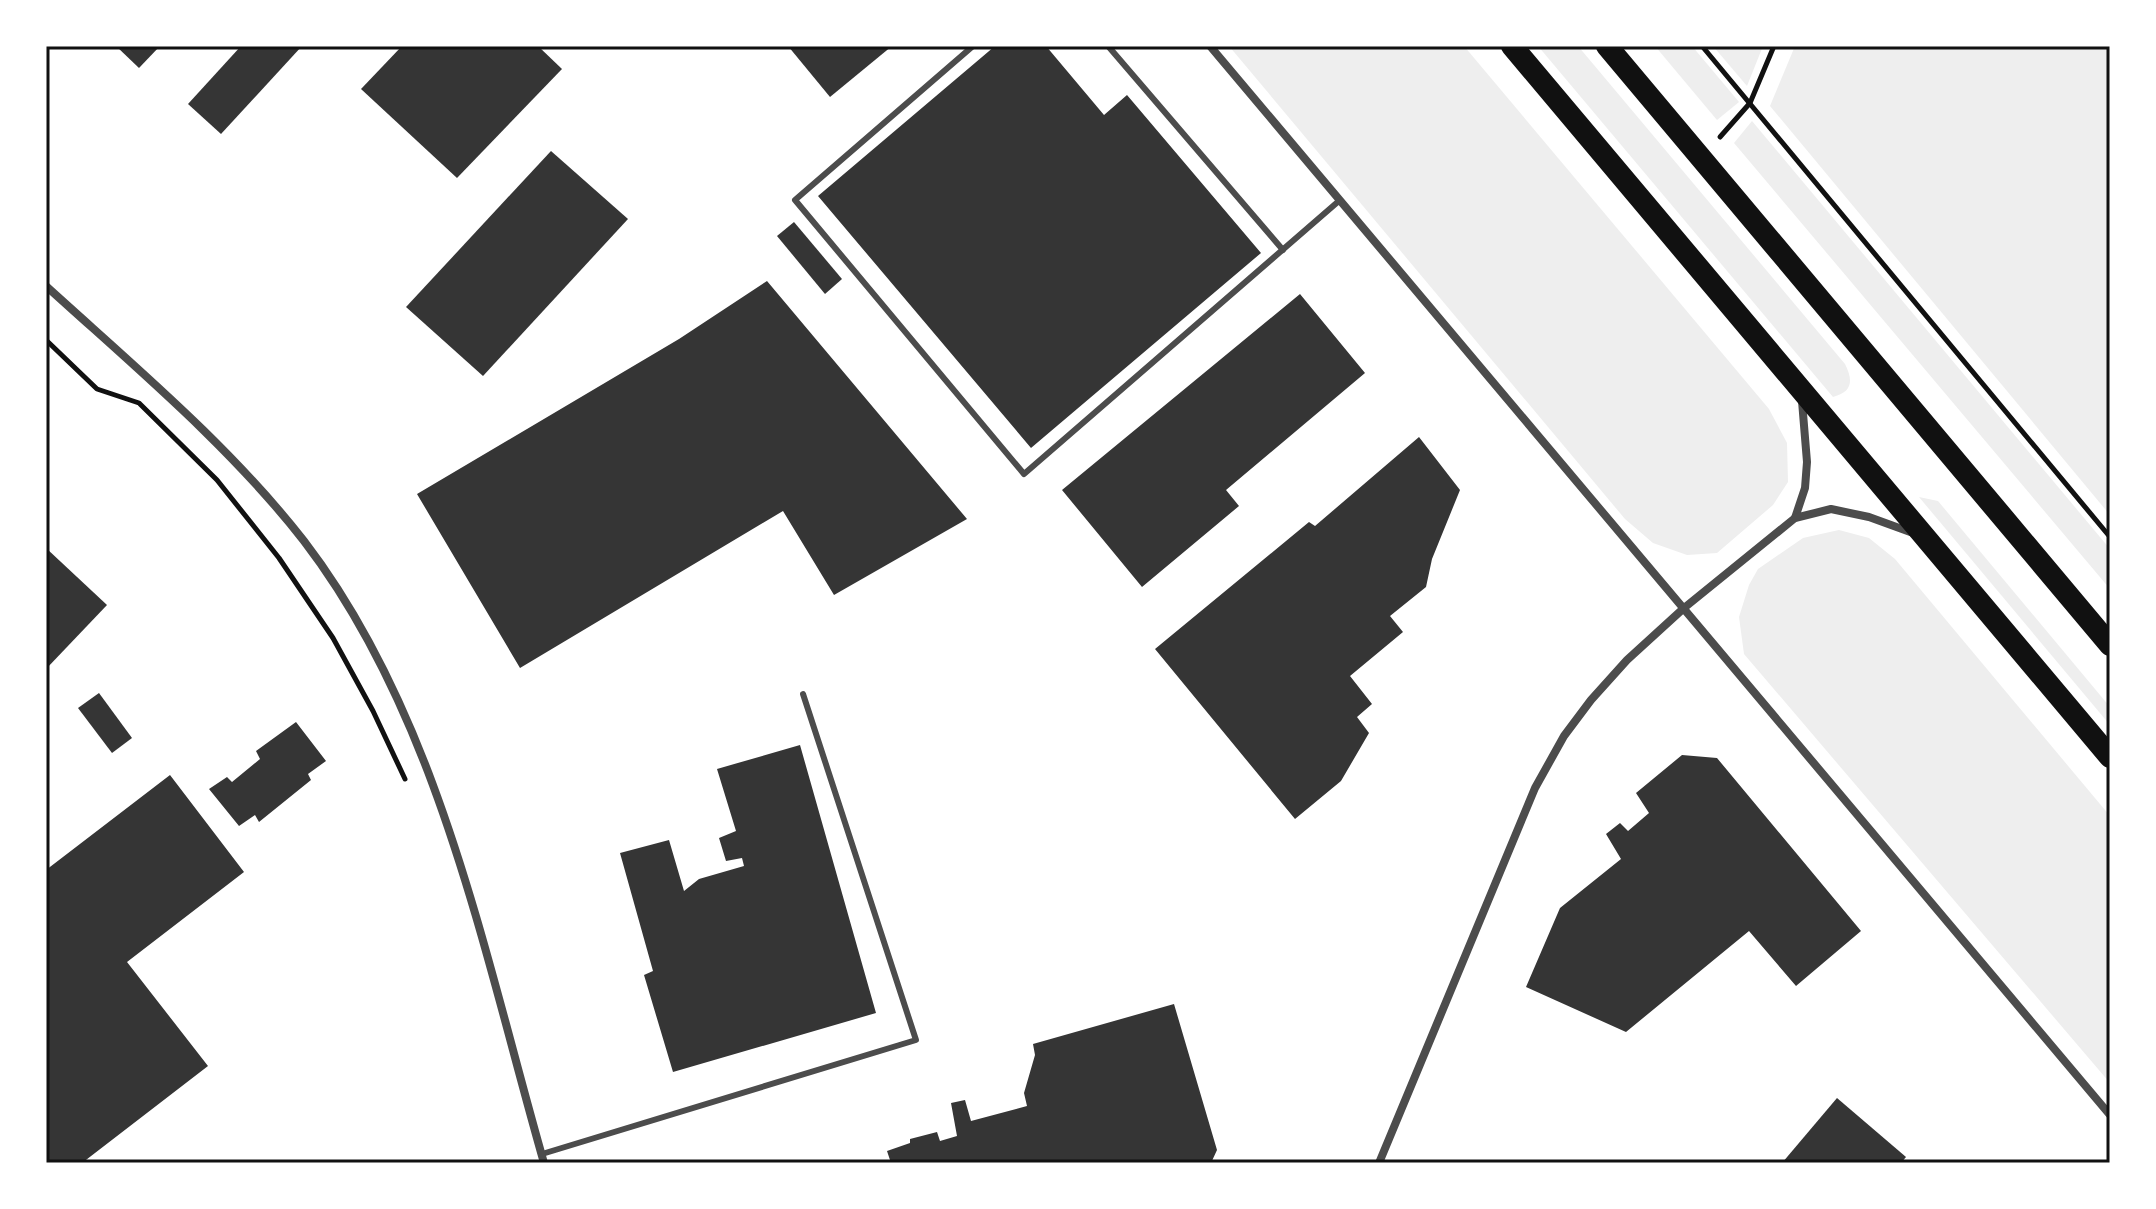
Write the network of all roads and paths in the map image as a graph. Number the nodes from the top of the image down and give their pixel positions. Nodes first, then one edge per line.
1 (973, 46) edge
2 (1108, 46) edge
3 (1210, 46) edge
4 (1512, 46) edge
5 (1607, 46) edge
6 (1702, 46) edge
7 (1774, 46) edge
8 (1750, 103) junction
9 (1701, 158) junction
10 (1340, 200) junction
11 (1283, 250) junction
12 (46, 286) edge
13 (46, 340) edge
14 (1801, 390) junction
15 (1795, 518) junction
16 (2110, 537) edge
17 (1927, 538) junction
18 (1684, 608) junction
19 (2110, 645) edge
20 (803, 694) dead end
21 (2110, 757) edge
22 (411, 791) dead end
23 (2110, 1115) edge
24 (543, 1158) edge
25 (1379, 1163) edge

1 - 11 lane
2 - 11 lane
3 - 10 street
4 - 14 highway
5 - 9 highway
6 - 8 path
7 - 8 path
8 - 9 path
8 - 16 path
9 - 19 highway
10 - 11 lane
10 - 18 street
12 - 24 street
13 - 22 path
14 - 15 street
14 - 17 highway
15 - 17 street
15 - 18 street
17 - 21 highway
18 - 23 street
18 - 25 street
20 - 24 lane

